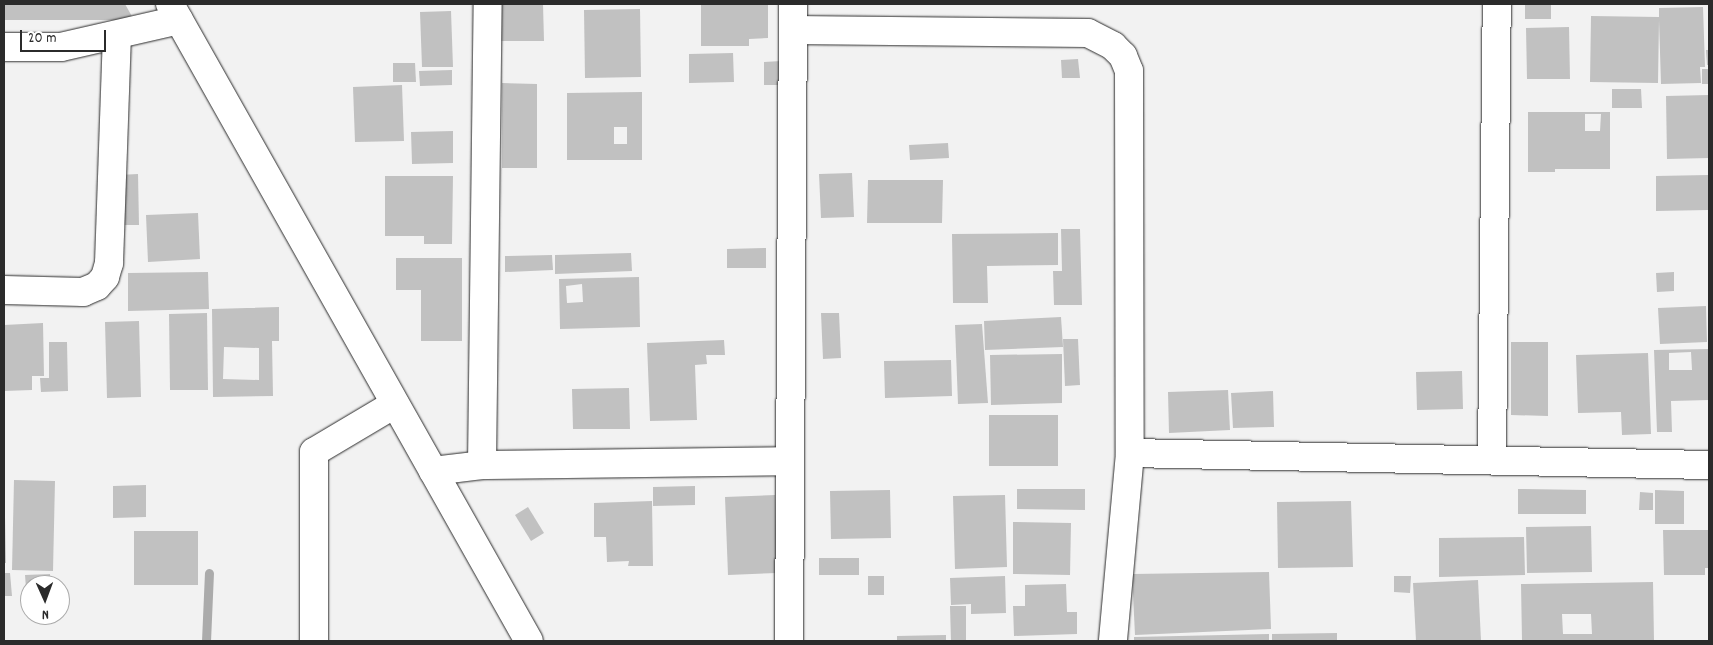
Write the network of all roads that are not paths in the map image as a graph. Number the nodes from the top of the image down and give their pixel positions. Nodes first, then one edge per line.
1 (488, 4) edge
2 (1497, 4) edge
3 (174, 12) edge
4 (793, 17) edge
5 (118, 36) junction
6 (4, 47) edge
7 (4, 290) edge
8 (395, 404) junction
9 (1130, 454) junction
10 (1492, 459) junction
11 (790, 461) junction
12 (482, 465) junction
13 (1709, 465) edge
14 (433, 471) junction
15 (314, 641) edge
16 (529, 641) edge
17 (789, 641) edge
18 (1113, 641) edge

1 - 12 street
2 - 10 street
3 - 5 street
3 - 8 street
4 - 9 street
4 - 11 street
5 - 6 street
5 - 7 street
8 - 14 street
8 - 15 street
9 - 10 street
9 - 18 street
10 - 13 street
11 - 12 street
11 - 17 street
12 - 14 street
14 - 16 street

